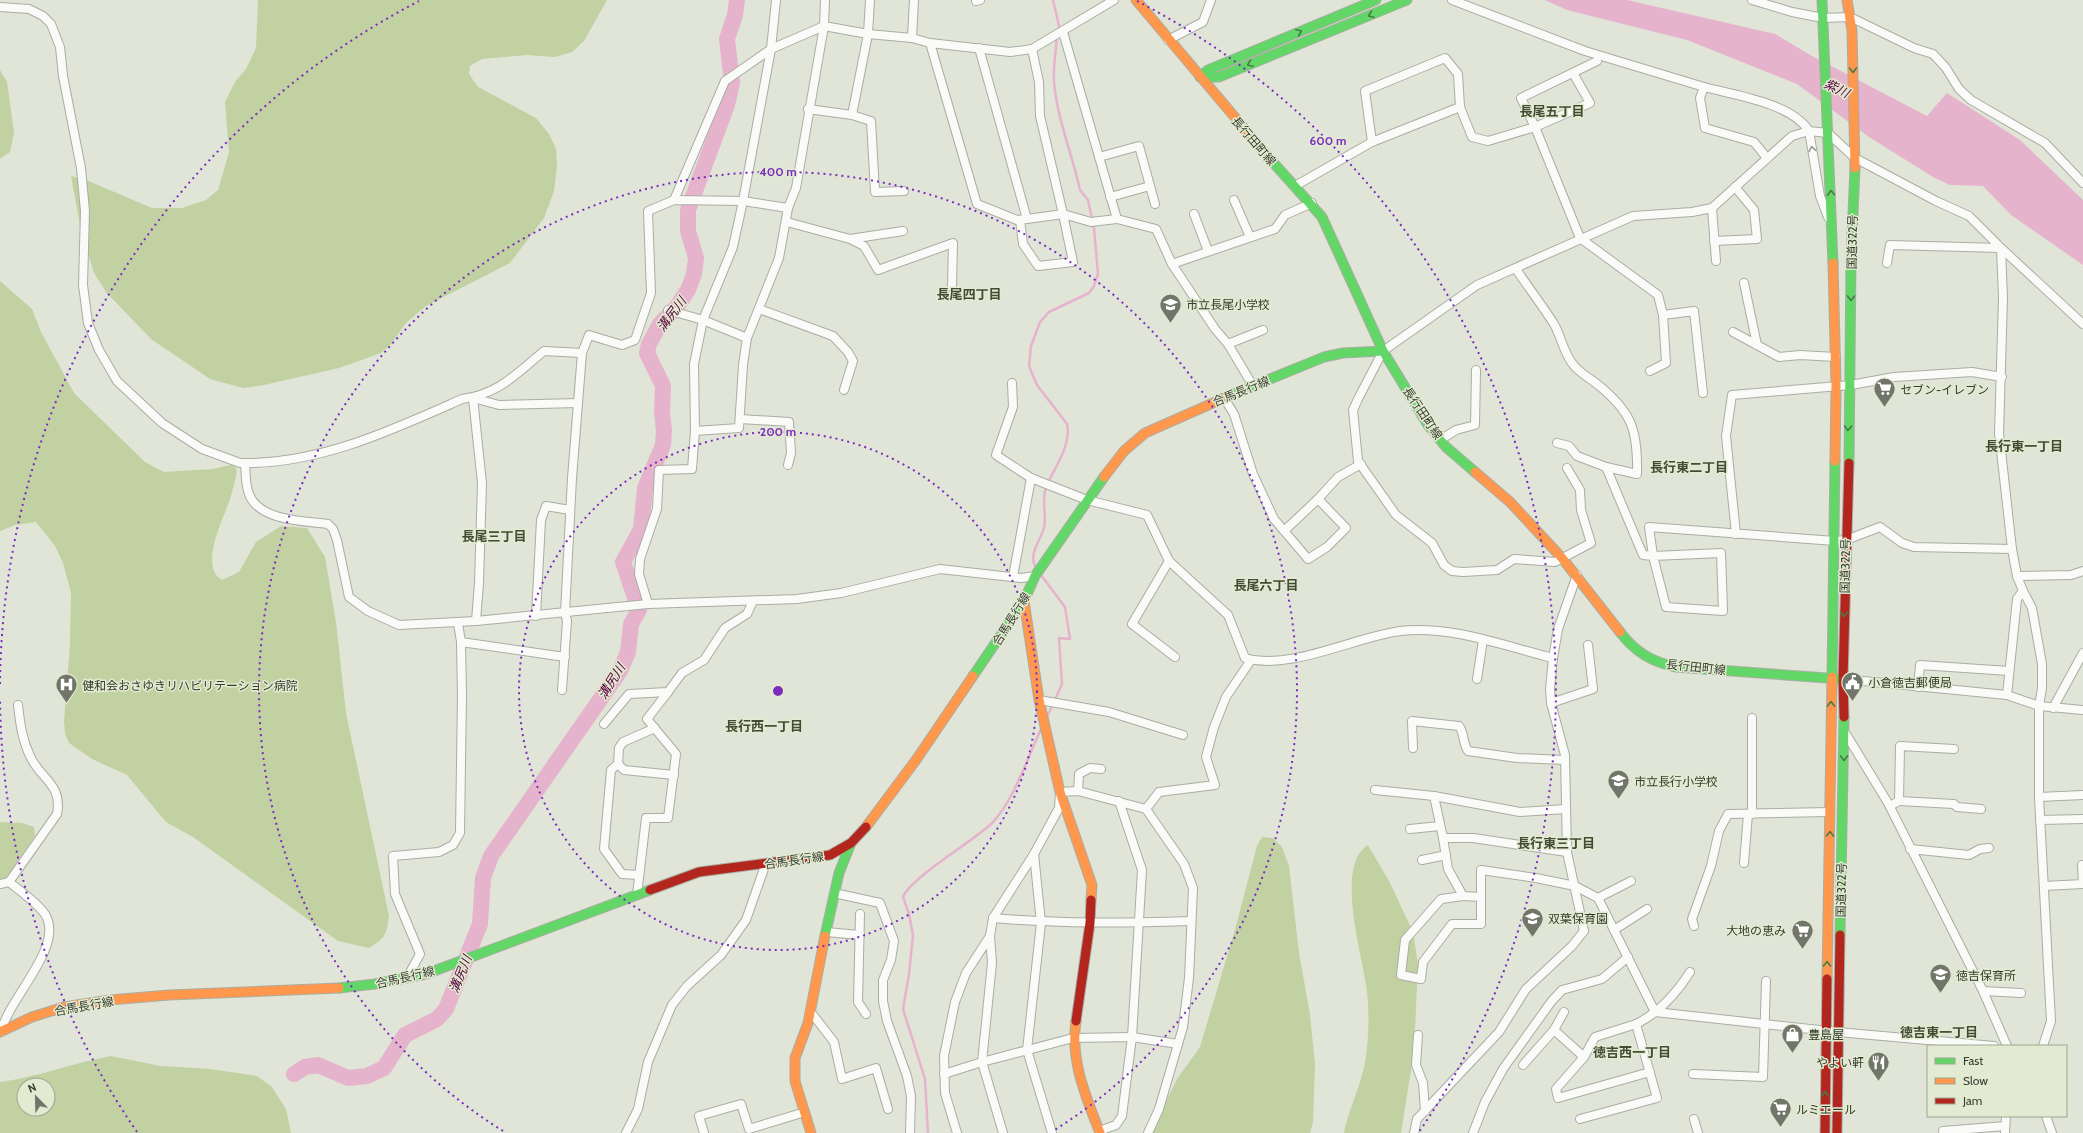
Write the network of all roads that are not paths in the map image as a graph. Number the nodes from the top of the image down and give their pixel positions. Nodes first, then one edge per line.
1 (776, 0) edge
2 (825, 0) edge
3 (870, 0) edge
4 (914, 0) edge
5 (1114, 0) edge
6 (1136, 0) edge
7 (1211, 0) edge
8 (1376, 0) edge
9 (1407, 0) edge
10 (1452, 0) edge
11 (1752, 0) edge
12 (1822, 0) edge
13 (1847, 0) edge
14 (0, 7) edge
15 (1850, 17) junction
16 (1823, 18) junction
17 (824, 26) junction
18 (1063, 32) junction
19 (868, 34) junction
20 (912, 38) junction
21 (1168, 40) junction
22 (930, 43) junction
23 (979, 48) junction
24 (771, 49) junction
25 (1032, 49) junction
26 (1597, 61) dead end
27 (1573, 73) junction
28 (1200, 78) junction
29 (1704, 87) junction
30 (1460, 107) junction
31 (808, 109) junction
32 (852, 115) junction
33 (1535, 128) junction
34 (1809, 131) junction
35 (1828, 133) junction
36 (1372, 142) junction
37 (1099, 157) junction
38 (1767, 158) junction
39 (1855, 158) junction
40 (2083, 183) edge
41 (1150, 186) junction
42 (1295, 186) junction
43 (1735, 187) junction
44 (904, 192) dead end
45 (1110, 197) junction
46 (674, 200) junction
47 (1234, 200) dead end
48 (743, 201) junction
49 (1155, 204) dead end
50 (1312, 204) junction
51 (788, 208) junction
52 (1712, 208) junction
53 (1063, 214) junction
54 (1194, 214) dead end
55 (1024, 219) junction
56 (1117, 219) junction
57 (787, 222) junction
58 (1832, 226) junction
59 (903, 231) dead end
60 (1250, 237) junction
61 (850, 238) junction
62 (1580, 238) junction
63 (1714, 242) junction
64 (2000, 248) junction
65 (1208, 251) junction
66 (1716, 261) dead end
67 (1887, 263) dead end
68 (1172, 264) junction
69 (1516, 269) junction
70 (1744, 283) dead end
71 (952, 287) dead end
72 (759, 309) junction
73 (668, 310) dead end
74 (1663, 315) junction
75 (703, 320) junction
76 (2083, 324) edge
77 (1264, 330) dead end
78 (1733, 332) dead end
79 (748, 338) junction
80 (1228, 344) junction
81 (1757, 345) junction
82 (1382, 351) junction
83 (582, 353) junction
84 (1836, 357) junction
85 (1476, 370) dead end
86 (1650, 371) dead end
87 (2002, 377) junction
88 (1012, 383) dead end
89 (1850, 385) junction
90 (1253, 386) junction
91 (1836, 386) junction
92 (844, 390) dead end
93 (1703, 392) dead end
94 (473, 398) junction
95 (1224, 398) junction
96 (578, 403) junction
97 (740, 419) junction
98 (695, 431) junction
99 (1440, 440) junction
100 (1557, 443) dead end
101 (245, 463) junction
102 (1360, 464) junction
103 (788, 465) dead end
104 (1606, 467) junction
105 (1567, 468) dead end
106 (1031, 478) junction
107 (1318, 499) junction
108 (1087, 500) junction
109 (570, 510) junction
110 (1284, 531) junction
111 (1736, 534) junction
112 (1846, 540) junction
113 (1834, 541) junction
114 (2012, 549) junction
115 (1653, 556) junction
116 (1562, 558) junction
117 (1169, 561) junction
118 (2083, 571) edge
119 (1577, 575) junction
120 (1035, 576) junction
121 (2017, 576) junction
122 (1013, 577) junction
123 (2023, 591) junction
124 (754, 601) junction
125 (1024, 601) junction
126 (648, 604) junction
127 (566, 613) junction
128 (536, 616) junction
129 (476, 622) junction
130 (458, 623) junction
131 (1483, 640) junction
132 (461, 642) junction
133 (1588, 645) dead end
134 (2083, 653) edge
135 (565, 657) junction
136 (1175, 657) dead end
137 (1553, 658) junction
138 (1251, 660) junction
139 (2009, 671) junction
140 (1832, 677) junction
141 (1477, 679) dead end
142 (1843, 679) junction
143 (1918, 687) junction
144 (562, 690) dead end
145 (668, 692) junction
146 (2007, 696) junction
147 (1039, 700) junction
148 (1552, 703) junction
149 (18, 705) dead end
150 (2039, 706) junction
151 (2053, 708) junction
152 (2083, 710) edge
153 (1752, 718) dead end
154 (604, 724) dead end
155 (655, 728) junction
156 (1844, 731) junction
157 (1183, 735) dead end
158 (1413, 748) dead end
159 (1954, 749) dead end
160 (1565, 760) junction
161 (618, 764) junction
162 (1101, 769) dead end
163 (674, 775) junction
164 (1375, 790) dead end
165 (1078, 791) junction
166 (1060, 792) junction
167 (2083, 795) edge
168 (1434, 796) junction
169 (2038, 797) junction
170 (1119, 800) junction
171 (1899, 800) junction
172 (1890, 806) junction
173 (1146, 809) junction
174 (1566, 810) junction
175 (1981, 810) dead end
176 (1830, 812) junction
177 (1750, 814) junction
178 (2083, 819) edge
179 (2040, 820) junction
180 (1440, 826) junction
181 (1410, 829) dead end
182 (1443, 838) junction
183 (851, 843) junction
184 (1989, 848) dead end
185 (1910, 849) junction
186 (1567, 852) junction
187 (1034, 854) junction
188 (1446, 855) junction
189 (1422, 860) dead end
190 (766, 863) junction
191 (1744, 863) dead end
192 (2082, 865) dead end
193 (639, 874) junction
194 (1631, 881) dead end
195 (9, 882) junction
196 (0, 884) edge
197 (1574, 886) junction
198 (2044, 886) junction
199 (834, 893) junction
200 (637, 895) junction
201 (1463, 896) junction
202 (1481, 898) junction
203 (1598, 898) junction
204 (1647, 909) dead end
205 (860, 914) dead end
206 (993, 918) junction
207 (1191, 921) junction
208 (1041, 922) junction
209 (1140, 922) junction
210 (1090, 923) junction
211 (1694, 926) dead end
212 (1614, 930) junction
213 (826, 932) junction
214 (860, 935) junction
215 (990, 936) junction
216 (1628, 957) junction
217 (1690, 972) dead end
218 (407, 978) junction
219 (1766, 981) dead end
220 (1983, 991) junction
221 (2021, 993) dead end
222 (810, 1011) junction
223 (1564, 1012) dead end
224 (1655, 1012) junction
225 (866, 1014) dead end
226 (1765, 1023) junction
227 (1636, 1024) junction
228 (1554, 1030) junction
229 (1826, 1030) junction
230 (0, 1032) edge
231 (1838, 1032) junction
232 (1418, 1034) dead end
233 (1132, 1037) junction
234 (1073, 1038) junction
235 (1178, 1044) junction
236 (1976, 1045) edge
237 (2007, 1045) edge
238 (2043, 1045) edge
239 (1028, 1050) junction
240 (1584, 1057) junction
241 (982, 1062) junction
242 (1523, 1065) dead end
243 (1650, 1072) junction
244 (944, 1074) junction
245 (1693, 1074) dead end
246 (888, 1109) dead end
247 (1425, 1111) junction
248 (805, 1112) junction
249 (2006, 1117) edge
250 (2046, 1117) edge
251 (1580, 1119) dead end
252 (1694, 1119) dead end
253 (2005, 1129) edge
254 (1943, 1131) dead end
255 (1100, 1132) edge
256 (626, 1133) edge
257 (704, 1133) edge
258 (811, 1133) edge
259 (910, 1133) edge
260 (957, 1133) edge
261 (1003, 1133) edge
262 (1052, 1133) edge
263 (1148, 1133) edge
264 (1414, 1133) edge
265 (1473, 1133) edge
266 (1698, 1133) edge
267 (1825, 1133) edge
268 (1837, 1133) edge
269 (2052, 1133) edge

1 - 24 street
2 - 17 street
3 - 19 street
4 - 20 street
5 - 18 street
6 - 21 main road, 長行田町線
7 - 21 street
28 -> 8 main road
9 -> 28 main road
10 - 29 street
11 - 16 street
12 - 16 main road, 国道322号
13 - 15 main road, 国道322号
14 - 101 street
15 - 16 street
15 -> 39 main road, 国道322号
15 - 40 street
16 - 35 main road, 国道322号
17 - 19 street
17 - 24 street
17 - 31 street
18 - 25 street
18 - 37 street
19 - 20 street
19 - 32 street
20 - 22 street
21 - 28 main road, 長行田町線
22 - 23 street
22 - 55 street
23 - 25 street
23 - 55 street
24 - 46 street
24 - 48 street
25 - 53 street
26 - 27 street
27 - 33 street
27 - 33 street
28 - 42 main road, 長行田町線
29 - 34 street
29 - 38 street
30 - 33 street
30 - 36 street
30 - 36 street
31 - 32 street
31 - 51 street
32 - 44 street
33 - 62 street
34 - 35 street
34 - 38 street
58 -> 34 street
35 - 39 street
58 -> 35 main road, 国道322号
36 - 42 street
37 - 41 street
37 - 45 street
38 - 43 street
39 - 64 street
39 -> 89 main road, 国道322号
41 - 45 street
41 - 49 street
42 - 50 main road, 長行田町線
43 - 52 street
43 - 63 street
45 - 56 street
46 - 48 street
46 - 83 street
47 - 60 street
48 - 51 street
48 - 75 street
50 - 60 street
50 - 82 main road, 長行田町線
51 - 57 street
52 - 62 street
52 - 63 street
53 - 55 street
53 - 55 street
53 - 56 street
54 - 65 street
56 - 68 street
57 - 61 street
57 - 72 street
58 - 84 main road, 国道322号
59 - 61 street
60 - 65 street
61 - 71 street
62 - 69 street
62 - 74 street
63 - 66 street
64 - 67 street
64 - 76 street
64 - 87 street
65 - 68 street
68 - 80 street
69 - 82 street
69 - 104 street
70 - 81 street
72 - 79 street
72 - 92 street
73 - 75 street
74 - 86 street
74 - 93 street
75 - 79 street
75 - 98 street
77 - 80 street
78 - 81 street
79 - 97 street
80 - 90 street
81 - 84 street
82 - 90 main road, 合馬長行線
82 - 99 main road, 長行田町線
82 - 102 street
83 - 94 street
83 - 96 street
84 - 91 main road, 国道322号
85 - 99 street
87 - 89 street
87 - 114 street
88 - 106 street
89 - 91 street
89 -> 112 main road, 国道322号
90 - 95 main road, 合馬長行線
91 - 111 street
91 - 113 main road, 国道322号
94 - 96 street
94 - 101 street
94 - 129 street
95 - 108 main road, 合馬長行線
95 - 110 street
96 - 109 street
97 - 98 street
97 - 103 street
98 - 126 street
99 - 116 main road, 長行田町線
100 - 104 street
101 - 130 street
102 - 107 street
102 - 116 street
104 - 115 street
105 - 116 street
106 - 108 street
106 - 122 street
107 - 110 street
107 - 110 street
108 - 117 street
108 - 120 main road, 合馬長行線
109 - 127 street
109 - 128 street
111 - 113 street
111 - 115 street
112 - 113 street
112 - 114 street
112 -> 142 main road, 国道322号
113 - 140 main road, 国道322号
114 - 121 street
115 - 115 street
116 - 119 main road, 長行田町線
117 - 136 street
117 - 138 street
118 - 121 street
119 - 137 street
119 - 140 main road, 長行田町線
120 - 122 street
120 - 125 main road, 合馬長行線
121 - 123 street
122 - 124 street
123 - 139 street
123 - 150 street
124 - 126 street
124 - 145 street
125 - 147 main road
125 - 183 main road, 合馬長行線
126 - 127 street
127 - 128 street
127 - 135 street
128 - 129 street
129 - 130 street
130 - 132 street
131 - 137 street
131 - 138 street
131 - 141 street
132 - 135 street
132 - 218 street
133 - 148 street
134 - 151 street
135 - 144 street
137 - 148 street
138 - 173 street
139 - 143 street
139 - 146 street
140 - 142 main road, 長行田町線
176 -> 140 main road, 国道322号
142 - 143 street
142 - 156 main road, 国道322号
143 - 146 street
145 - 154 street
145 - 155 street
146 - 150 street
147 - 157 street
147 - 166 main road
148 - 160 street
149 - 195 street
150 - 151 street
150 - 169 street
151 - 152 street
153 - 177 street
155 - 161 street
155 - 163 street
156 - 172 street
156 -> 231 main road, 国道322号
158 - 160 street
159 - 171 street
160 - 174 street
161 - 163 street
161 - 193 street
162 - 165 street
163 - 193 street
164 - 168 street
165 - 166 street
165 - 170 street
166 - 187 street
166 - 210 main road
167 - 169 street
168 - 174 street
168 - 180 street
169 - 179 street
170 - 173 street
170 - 209 street
171 - 172 street
171 - 175 street
172 - 185 street
173 - 207 street
174 - 186 street
176 - 177 street
229 -> 176 main road, 国道322号
177 - 191 street
177 - 211 street
178 - 179 street
179 - 198 street
180 - 181 street
180 - 182 street
182 - 186 street
182 - 188 street
183 - 190 main road, 合馬長行線
183 - 199 main road
184 - 185 street
185 - 220 street
186 - 197 street
187 - 206 street
187 - 208 street
188 - 189 street
188 - 201 street
190 - 200 main road, 合馬長行線
190 - 256 street
192 - 198 street
193 - 200 street
194 - 203 street
195 - 196 street
195 - 230 street
197 - 202 street
197 - 203 street
197 - 247 street
198 - 238 street
199 - 213 main road
199 - 259 street
200 - 218 main road, 合馬長行線
201 - 202 street
201 - 202 street
203 - 212 street
204 - 212 street
205 - 214 street
206 - 208 street
206 - 215 street
207 - 209 street
207 - 235 street
208 - 210 street
208 - 239 street
209 - 210 street
209 - 233 street
210 - 234 main road
212 - 216 street
213 - 214 street
213 - 222 main road
214 - 225 street
215 - 241 street
215 - 244 street
216 - 224 street
216 - 265 street
217 - 224 street
218 - 230 main road, 合馬長行線
219 - 226 street
220 - 221 street
220 - 237 street
222 - 246 street
222 - 248 main road
223 - 228 street
224 - 226 street
224 - 227 street
226 - 229 street
226 - 245 street
227 - 240 street
227 - 243 street
228 - 240 street
228 - 242 street
229 - 231 street
267 -> 229 main road, 国道322号
231 - 236 street
231 - 268 main road, 国道322号
232 - 247 street
233 - 234 street
233 - 235 street
233 - 255 street
234 - 239 street
234 - 255 main road
235 - 263 street
239 - 241 street
239 - 262 street
240 - 243 street
241 - 244 street
241 - 261 street
243 - 251 street
244 - 260 street
247 - 264 street
248 - 257 street
248 - 258 main road
249 - 253 street
250 - 269 street
252 - 266 street
253 - 254 street

